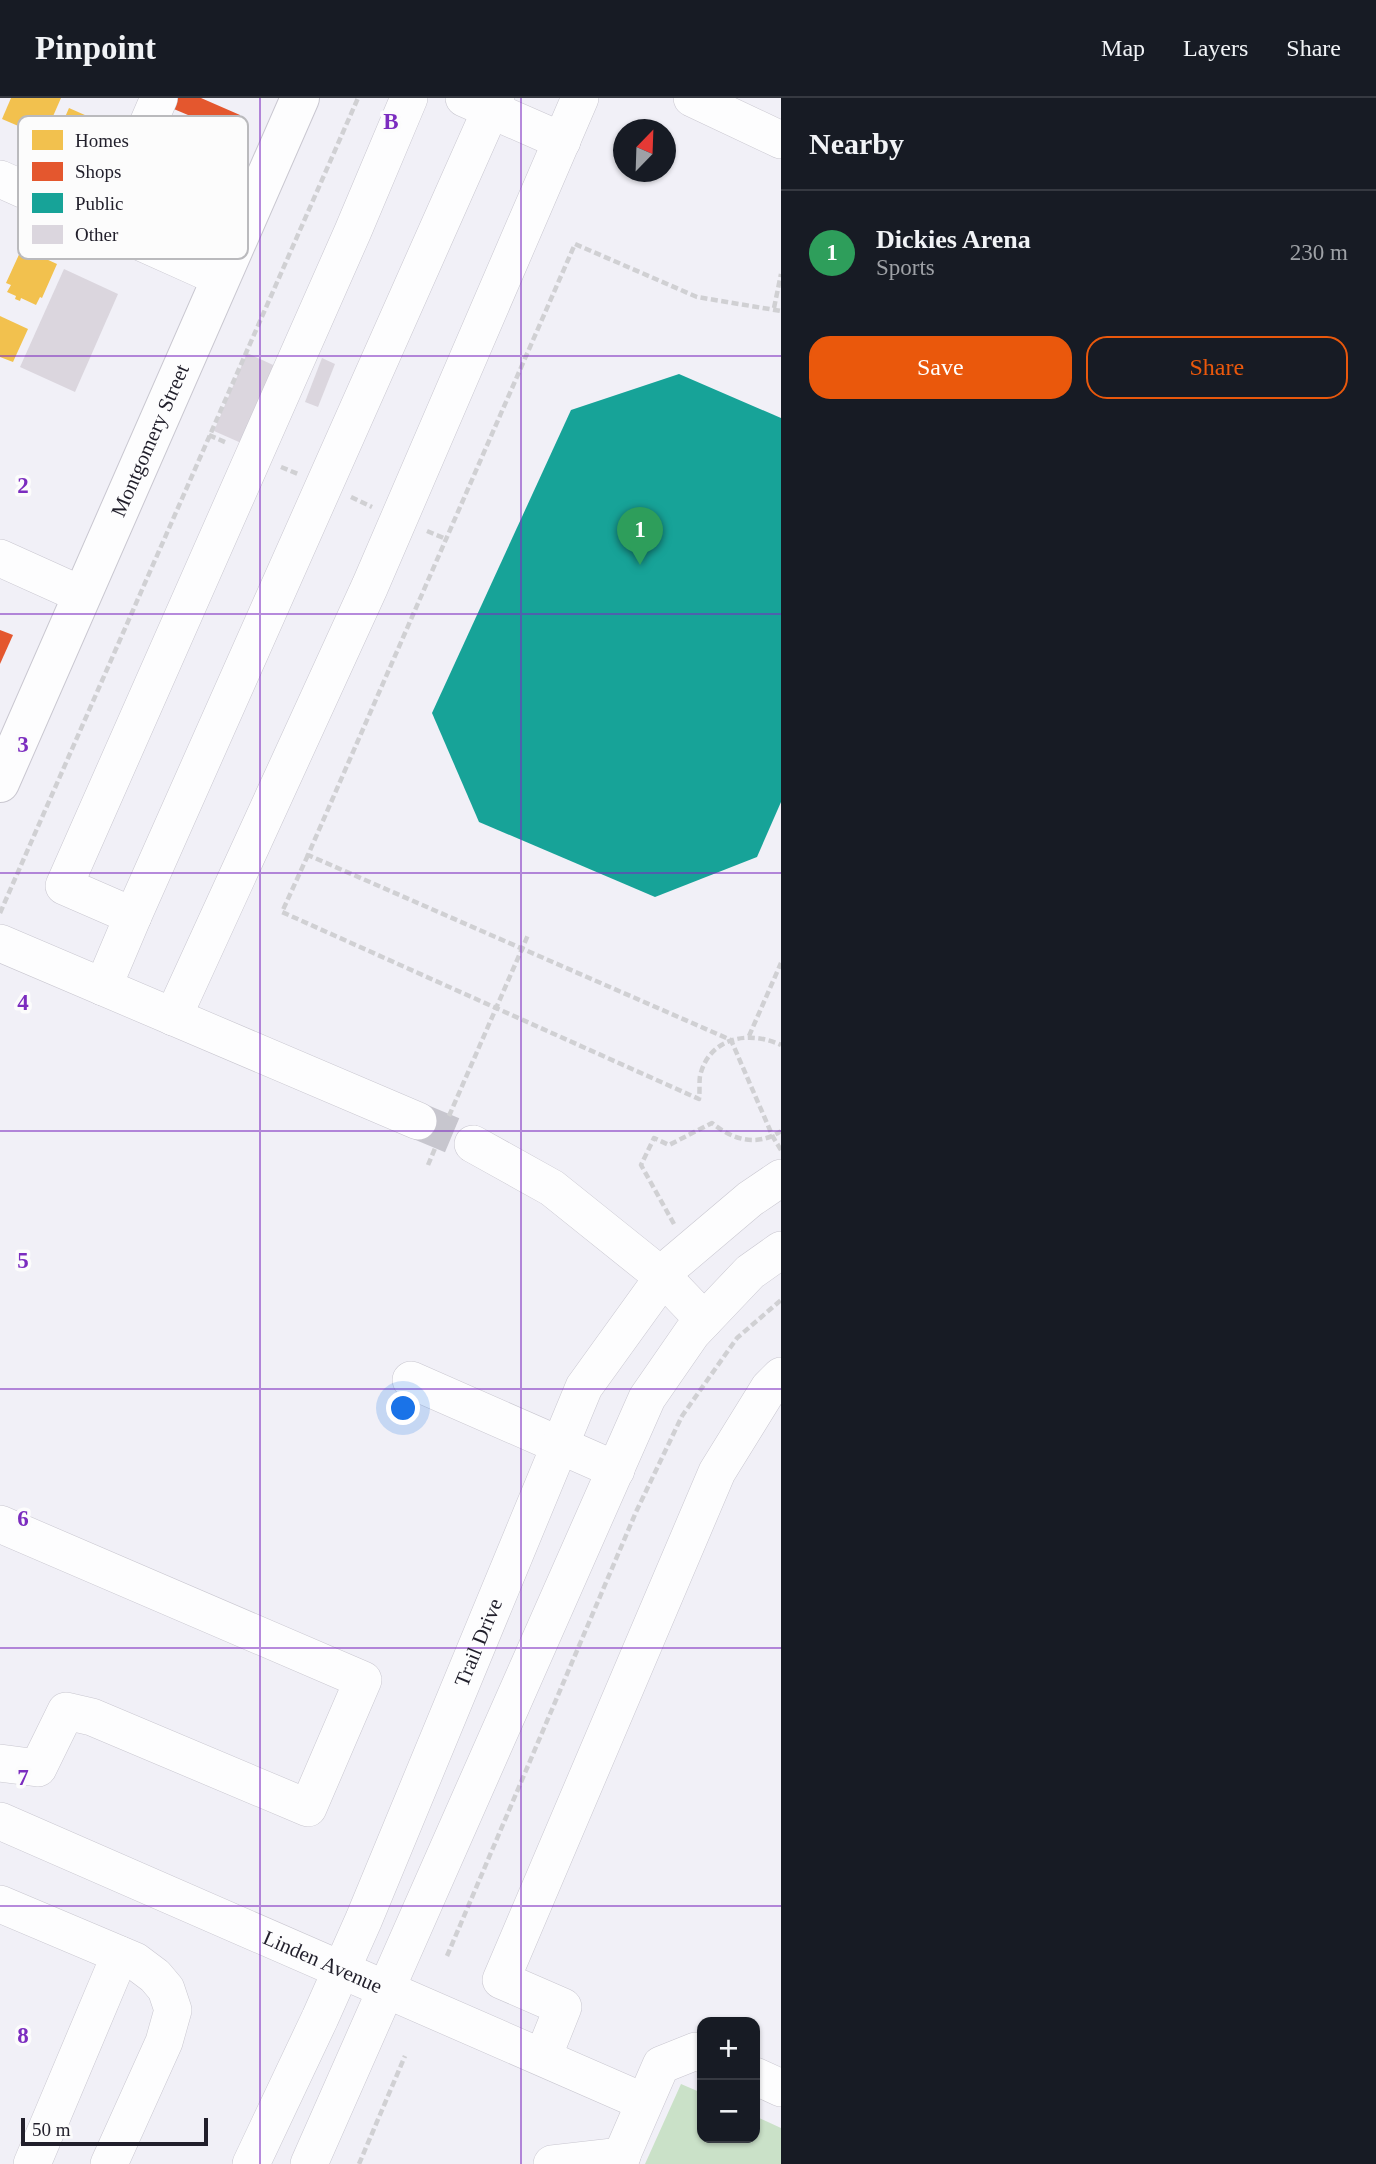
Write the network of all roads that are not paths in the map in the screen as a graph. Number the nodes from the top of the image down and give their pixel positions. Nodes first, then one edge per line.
1 (159, 98) edge
2 (300, 98) edge
3 (409, 98) edge
4 (580, 98) edge
5 (692, 98) edge
6 (484, 102) edge
7 (151, 116) edge
8 (781, 140) edge
9 (562, 141) junction
10 (0, 179) edge
11 (18, 187) edge
12 (248, 216) edge
13 (178, 259) edge
14 (229, 259) edge
15 (221, 278) junction
16 (0, 558) edge
17 (82, 595) junction
18 (3, 767) edge
19 (133, 916) junction
20 (0, 943) edge
21 (103, 986) junction
22 (173, 1017) junction
23 (781, 1178) edge
24 (781, 1250) edge
25 (663, 1277) junction
26 (704, 1320) junction
27 (781, 1376) edge
28 (411, 1380) dead end
29 (559, 1447) junction
30 (616, 1470) junction
31 (0, 1524) edge
32 (0, 1763) edge
33 (0, 1821) edge
34 (0, 1904) edge
35 (120, 1955) junction
36 (341, 1969) junction
37 (386, 1990) junction
38 (697, 2052) edge
39 (543, 2057) junction
40 (760, 2078) edge
41 (781, 2088) edge
42 (644, 2102) junction
43 (620, 2160) edge
44 (32, 2164) edge
45 (109, 2164) edge
46 (251, 2164) edge
47 (309, 2164) edge
48 (552, 2164) edge

1 - 7 street
2 - 12 main road, Montgomery Street
3 - 19 street
4 - 9 street
5 - 8 street
6 - 9 street
6 - 19 street
9 - 22 street
10 - 11 street
13 - 15 street
14 - 15 main road, Montgomery Street
15 - 17 main road, Montgomery Street
16 - 17 street
17 - 18 main road, Montgomery Street
19 - 21 street
20 - 21 street
21 - 22 street
22 - 25 street
23 - 25 street, Trail Drive
24 - 26 street
25 - 26 street
25 - 29 street, Trail Drive
26 - 30 street
27 - 39 street
28 - 29 street
29 - 30 street
29 - 36 street, Trail Drive
30 - 37 street
31 - 32 street
33 - 36 street, Linden Avenue
34 - 35 street
35 - 44 street
35 - 45 street
36 - 37 street, Linden Avenue
36 - 46 street, Trail Drive
37 - 39 street, Linden Avenue
37 - 47 street
38 - 42 street
39 - 42 street, Linden Avenue
40 - 41 street
42 - 43 street
43 - 48 street

